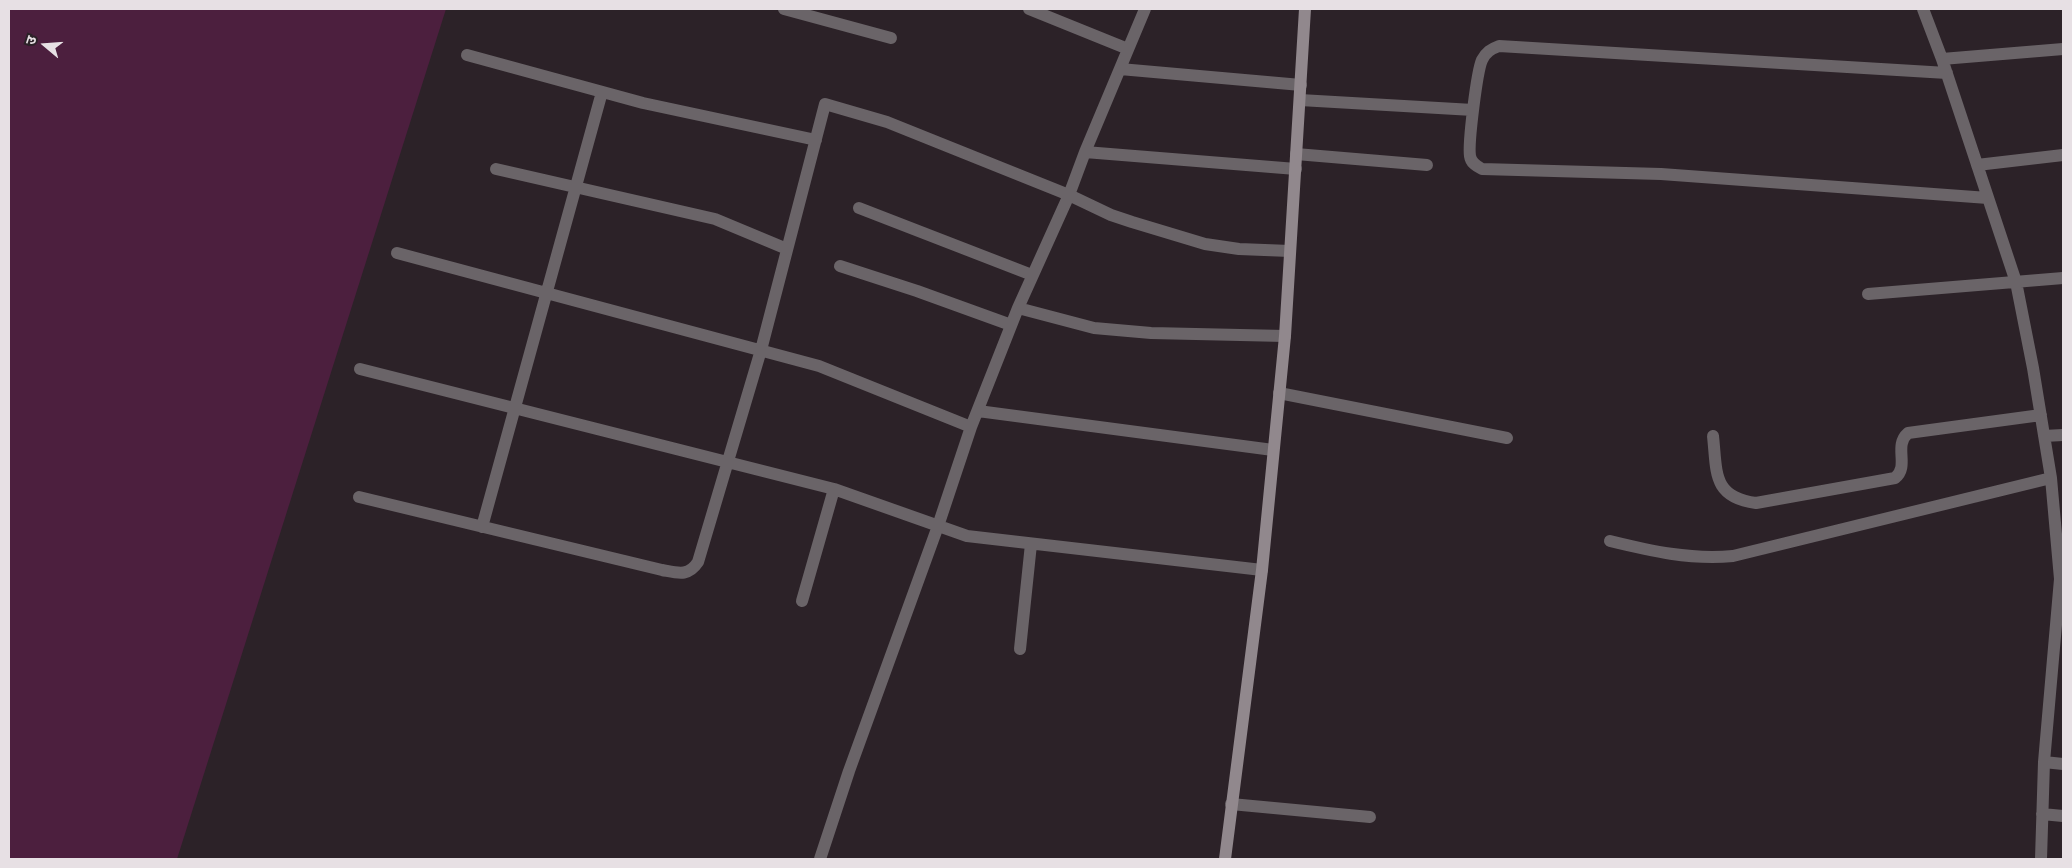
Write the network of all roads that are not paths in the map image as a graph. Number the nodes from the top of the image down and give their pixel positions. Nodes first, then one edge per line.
1 (784, 9) edge
2 (1029, 9) edge
3 (1145, 9) edge
4 (1305, 9) edge
5 (1923, 9) edge
6 (891, 38) dead end
7 (1128, 49) junction
8 (2063, 49) edge
9 (467, 55) dead end
10 (1942, 59) junction
11 (1120, 69) junction
12 (1947, 73) junction
13 (1301, 85) junction
14 (602, 92) junction
15 (1300, 100) junction
16 (1473, 110) junction
17 (816, 140) junction
18 (1085, 152) junction
19 (1296, 154) junction
20 (2063, 155) edge
21 (1427, 165) dead end
22 (1977, 165) junction
23 (496, 169) dead end
24 (1296, 169) junction
25 (575, 187) junction
26 (1069, 196) junction
27 (1988, 198) junction
28 (859, 208) dead end
29 (787, 249) junction
30 (1290, 251) junction
31 (398, 253) dead end
32 (840, 266) dead end
33 (1032, 275) junction
34 (2063, 278) edge
35 (2016, 282) junction
36 (546, 293) junction
37 (1868, 294) dead end
38 (1018, 308) junction
39 (1011, 326) junction
40 (1285, 336) junction
41 (760, 350) junction
42 (360, 369) dead end
43 (1279, 393) junction
44 (514, 408) junction
45 (978, 411) junction
46 (2041, 415) junction
47 (971, 427) junction
48 (2063, 435) edge
49 (1713, 436) dead end
50 (2044, 436) junction
51 (1507, 438) dead end
52 (1273, 450) junction
53 (729, 462) junction
54 (2052, 478) junction
55 (834, 489) junction
56 (359, 497) dead end
57 (938, 526) junction
58 (482, 527) junction
59 (1610, 542) dead end
60 (1030, 544) junction
61 (1262, 570) junction
62 (2062, 579) edge
63 (802, 601) dead end
64 (1020, 649) dead end
65 (2058, 672) edge
66 (2044, 762) junction
67 (2063, 764) edge
68 (1231, 804) junction
69 (2042, 814) junction
70 (2063, 816) edge
71 (1370, 817) dead end
72 (820, 859) edge
73 (1225, 859) edge
74 (2041, 859) edge

1 - 6 street
2 - 7 street
3 - 7 street
4 - 13 street
5 - 10 street
7 - 11 street
8 - 10 street
9 - 14 street
10 - 12 street
11 - 13 street
11 - 18 street
12 - 16 street
12 - 22 street
13 - 15 street
14 - 17 street
14 - 25 street
15 - 16 street
15 - 19 street
16 - 27 street
17 - 26 street
17 - 29 street
18 - 24 street
18 - 26 street
19 - 21 street
19 - 24 street
20 - 22 street
22 - 27 street
23 - 25 street
24 - 30 street
25 - 29 street
25 - 36 street
26 - 30 street
26 - 33 street
27 - 35 street
28 - 33 street
29 - 41 street
30 - 40 street
31 - 36 street
32 - 39 street
33 - 38 street
34 - 35 street
35 - 37 street
35 - 46 street
36 - 41 street
36 - 44 street
38 - 39 street
38 - 40 street
39 - 45 street
40 - 43 street
41 - 47 street
41 - 53 street
42 - 44 street
43 - 51 street
43 - 52 street
44 - 53 street
44 - 58 street
45 - 47 street
45 - 52 street
46 - 49 street
46 - 50 street
47 - 57 street
48 - 50 street
50 - 54 street
52 - 61 street
53 - 55 street
53 - 58 street
54 - 59 street
54 - 62 street
55 - 57 street
55 - 63 street
56 - 58 street
57 - 60 street
57 - 72 street
60 - 61 street
60 - 64 street
61 - 68 street
62 - 65 street
65 - 66 street
66 - 67 street
66 - 69 street
68 - 71 street
68 - 73 street
69 - 70 street
69 - 74 street

